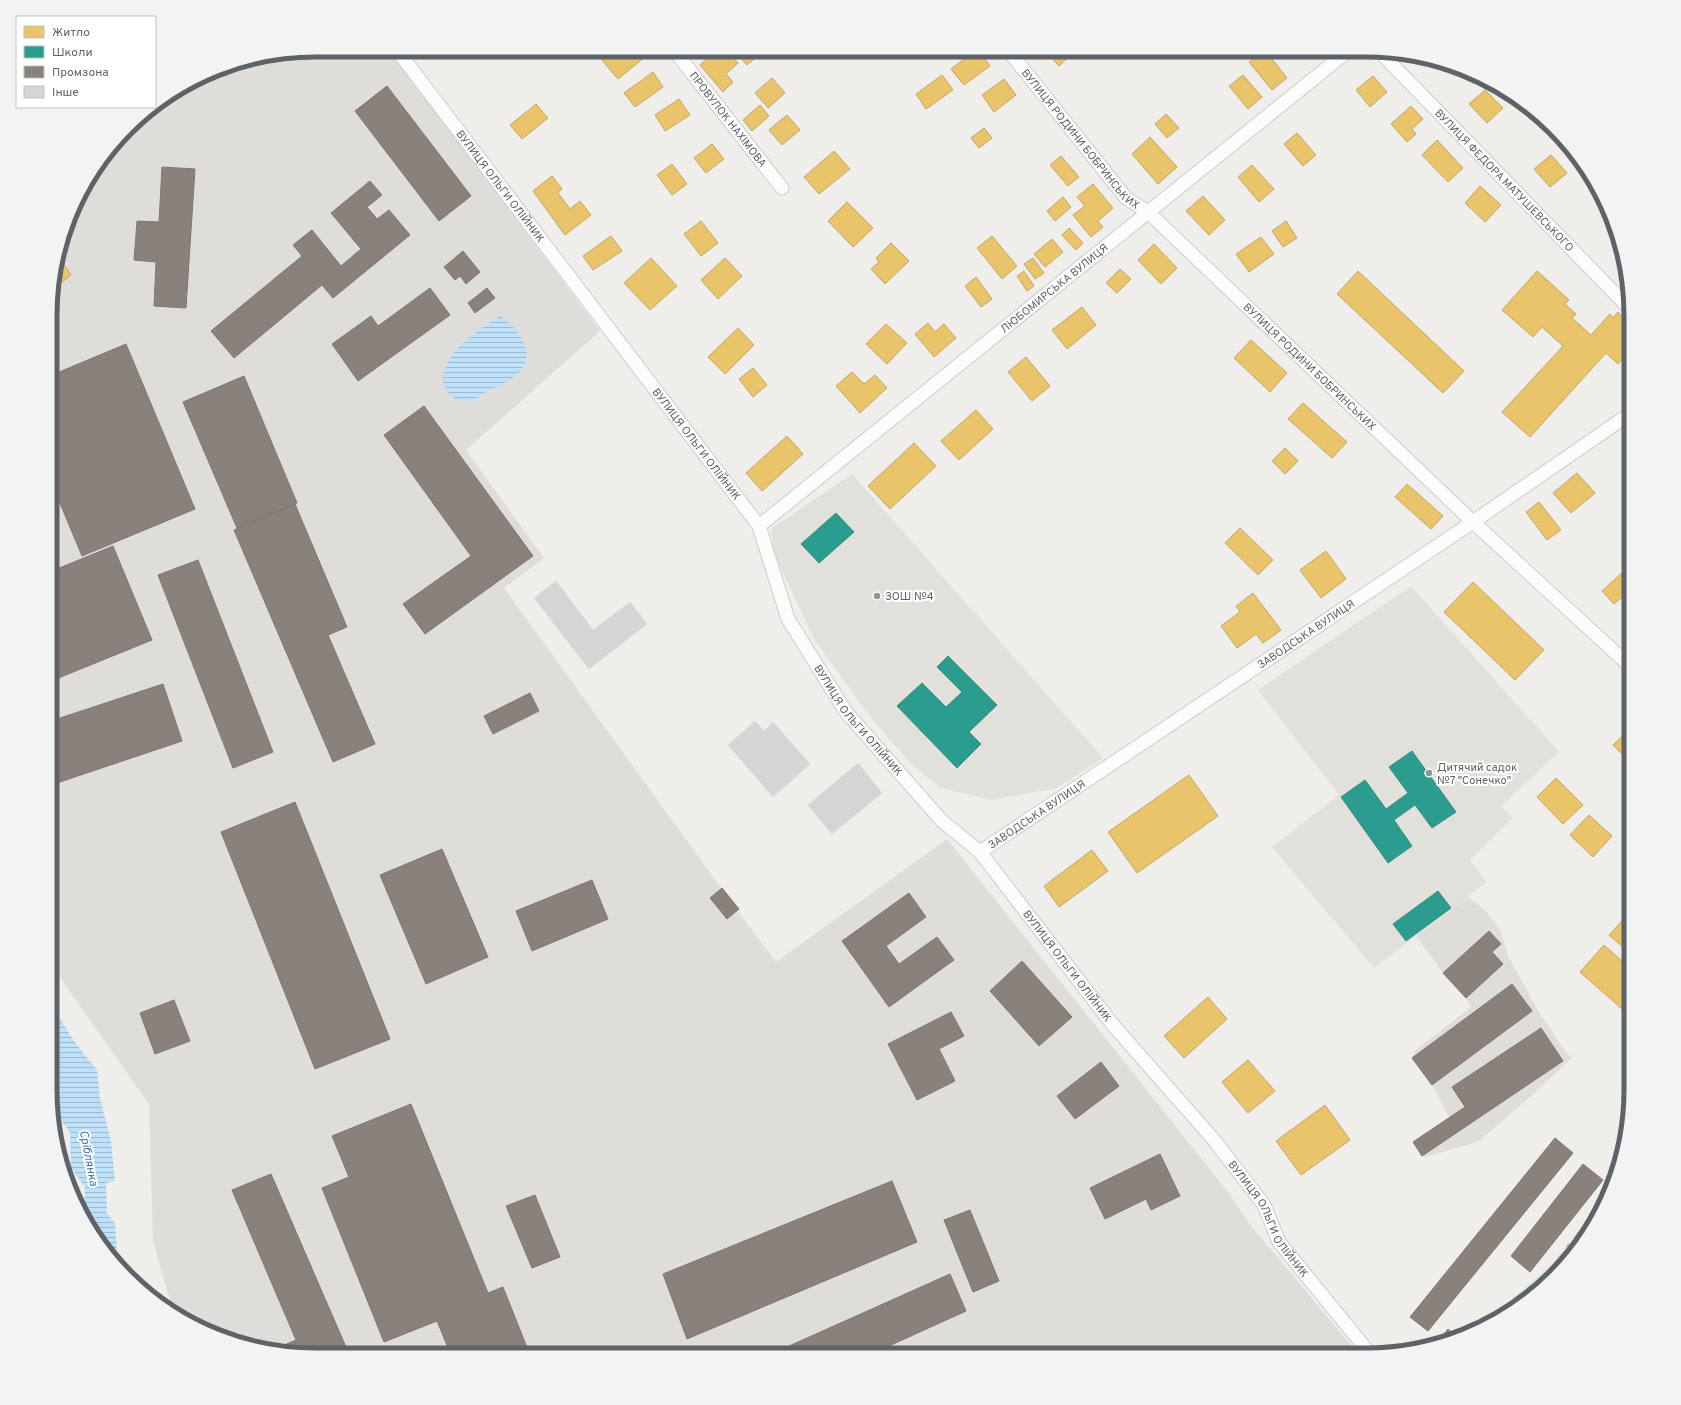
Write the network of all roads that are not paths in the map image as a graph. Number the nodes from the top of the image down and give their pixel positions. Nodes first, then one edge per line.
1 (402, 57) edge
2 (679, 57) edge
3 (1014, 57) edge
4 (1339, 57) edge
5 (1387, 58) edge
6 (782, 188) dead end
7 (1148, 212) junction
8 (1623, 302) edge
9 (1624, 418) edge
10 (1473, 522) junction
11 (759, 526) junction
12 (1624, 661) edge
13 (980, 852) junction
14 (1366, 1348) edge

1 - 11 street, ВУЛИЦЯ ОЛЬГИ ОЛІЙНИК
2 - 6 street, ПРОВУЛОК НАХІМОВА
3 - 7 street, ВУЛИЦЯ РОДИНИ БОБРИНСЬКИХ
4 - 7 street, ЛЮБОМИРСЬКА ВУЛИЦЯ
5 - 8 street, ВУЛИЦЯ ФЕДОРА МАТУШЕВСЬКОГО
7 - 10 street, ВУЛИЦЯ РОДИНИ БОБРИНСЬКИХ
7 - 11 street, ЛЮБОМИРСЬКА ВУЛИЦЯ
9 - 10 street, ЗАВОДСЬКА ВУЛИЦЯ
10 - 12 street, ВУЛИЦЯ РОДИНИ БОБРИНСЬКИХ
10 - 13 street, ЗАВОДСЬКА ВУЛИЦЯ
11 - 13 street, ВУЛИЦЯ ОЛЬГИ ОЛІЙНИК
13 - 14 street, ВУЛИЦЯ ОЛЬГИ ОЛІЙНИК

